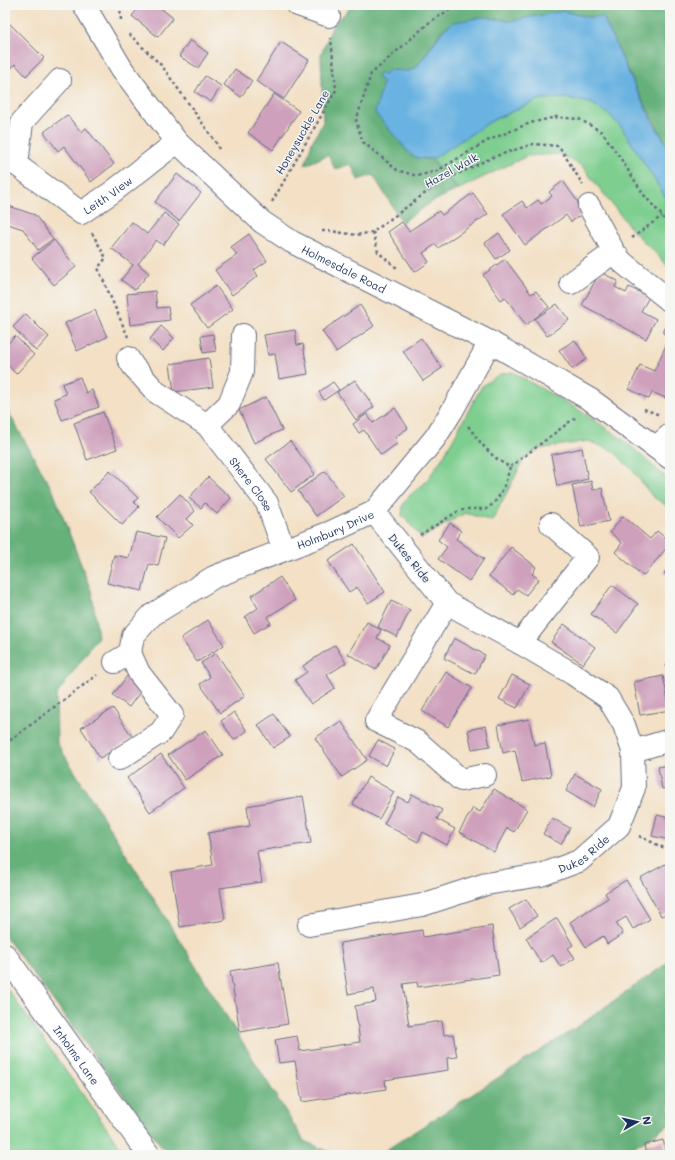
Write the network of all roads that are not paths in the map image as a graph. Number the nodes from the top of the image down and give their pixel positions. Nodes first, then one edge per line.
1 (84, 5) edge
2 (298, 5) edge
3 (329, 16) road end
4 (60, 80) dead end
5 (177, 142) junction
6 (11, 167) edge
7 (589, 206) road end
8 (614, 252) junction
9 (572, 283) dead end
10 (670, 301) edge
11 (243, 335) dead end
12 (490, 342) junction
13 (128, 358) road end
14 (207, 425) junction
15 (665, 447) edge
16 (374, 512) junction
17 (551, 524) dead end
18 (284, 550) junction
19 (447, 603) junction
20 (520, 643) junction
21 (670, 740) edge
22 (633, 751) junction
23 (119, 759) dead end
24 (485, 775) dead end
25 (309, 925) dead end
26 (5, 955) edge
27 (149, 1155) edge

1 - 5 street, Holmesdale Road
2 - 3 street
4 - 6 street, Leith View
5 - 6 street, Leith View
5 - 12 street, Holmesdale Road
7 - 8 street
8 - 9 street
8 - 10 street
11 - 14 street
12 - 15 street, Holmesdale Road
12 - 16 street, Holmbury Drive
13 - 14 street, Shere Close
14 - 18 street, Shere Close
16 - 18 street, Holmbury Drive
16 - 19 street, Dukes Ride
17 - 20 street
18 - 23 street, Holmbury Drive
19 - 20 street, Dukes Ride
19 - 24 street
20 - 22 street, Dukes Ride
21 - 22 street
22 - 25 street, Dukes Ride
26 - 27 street, Inholms Lane

